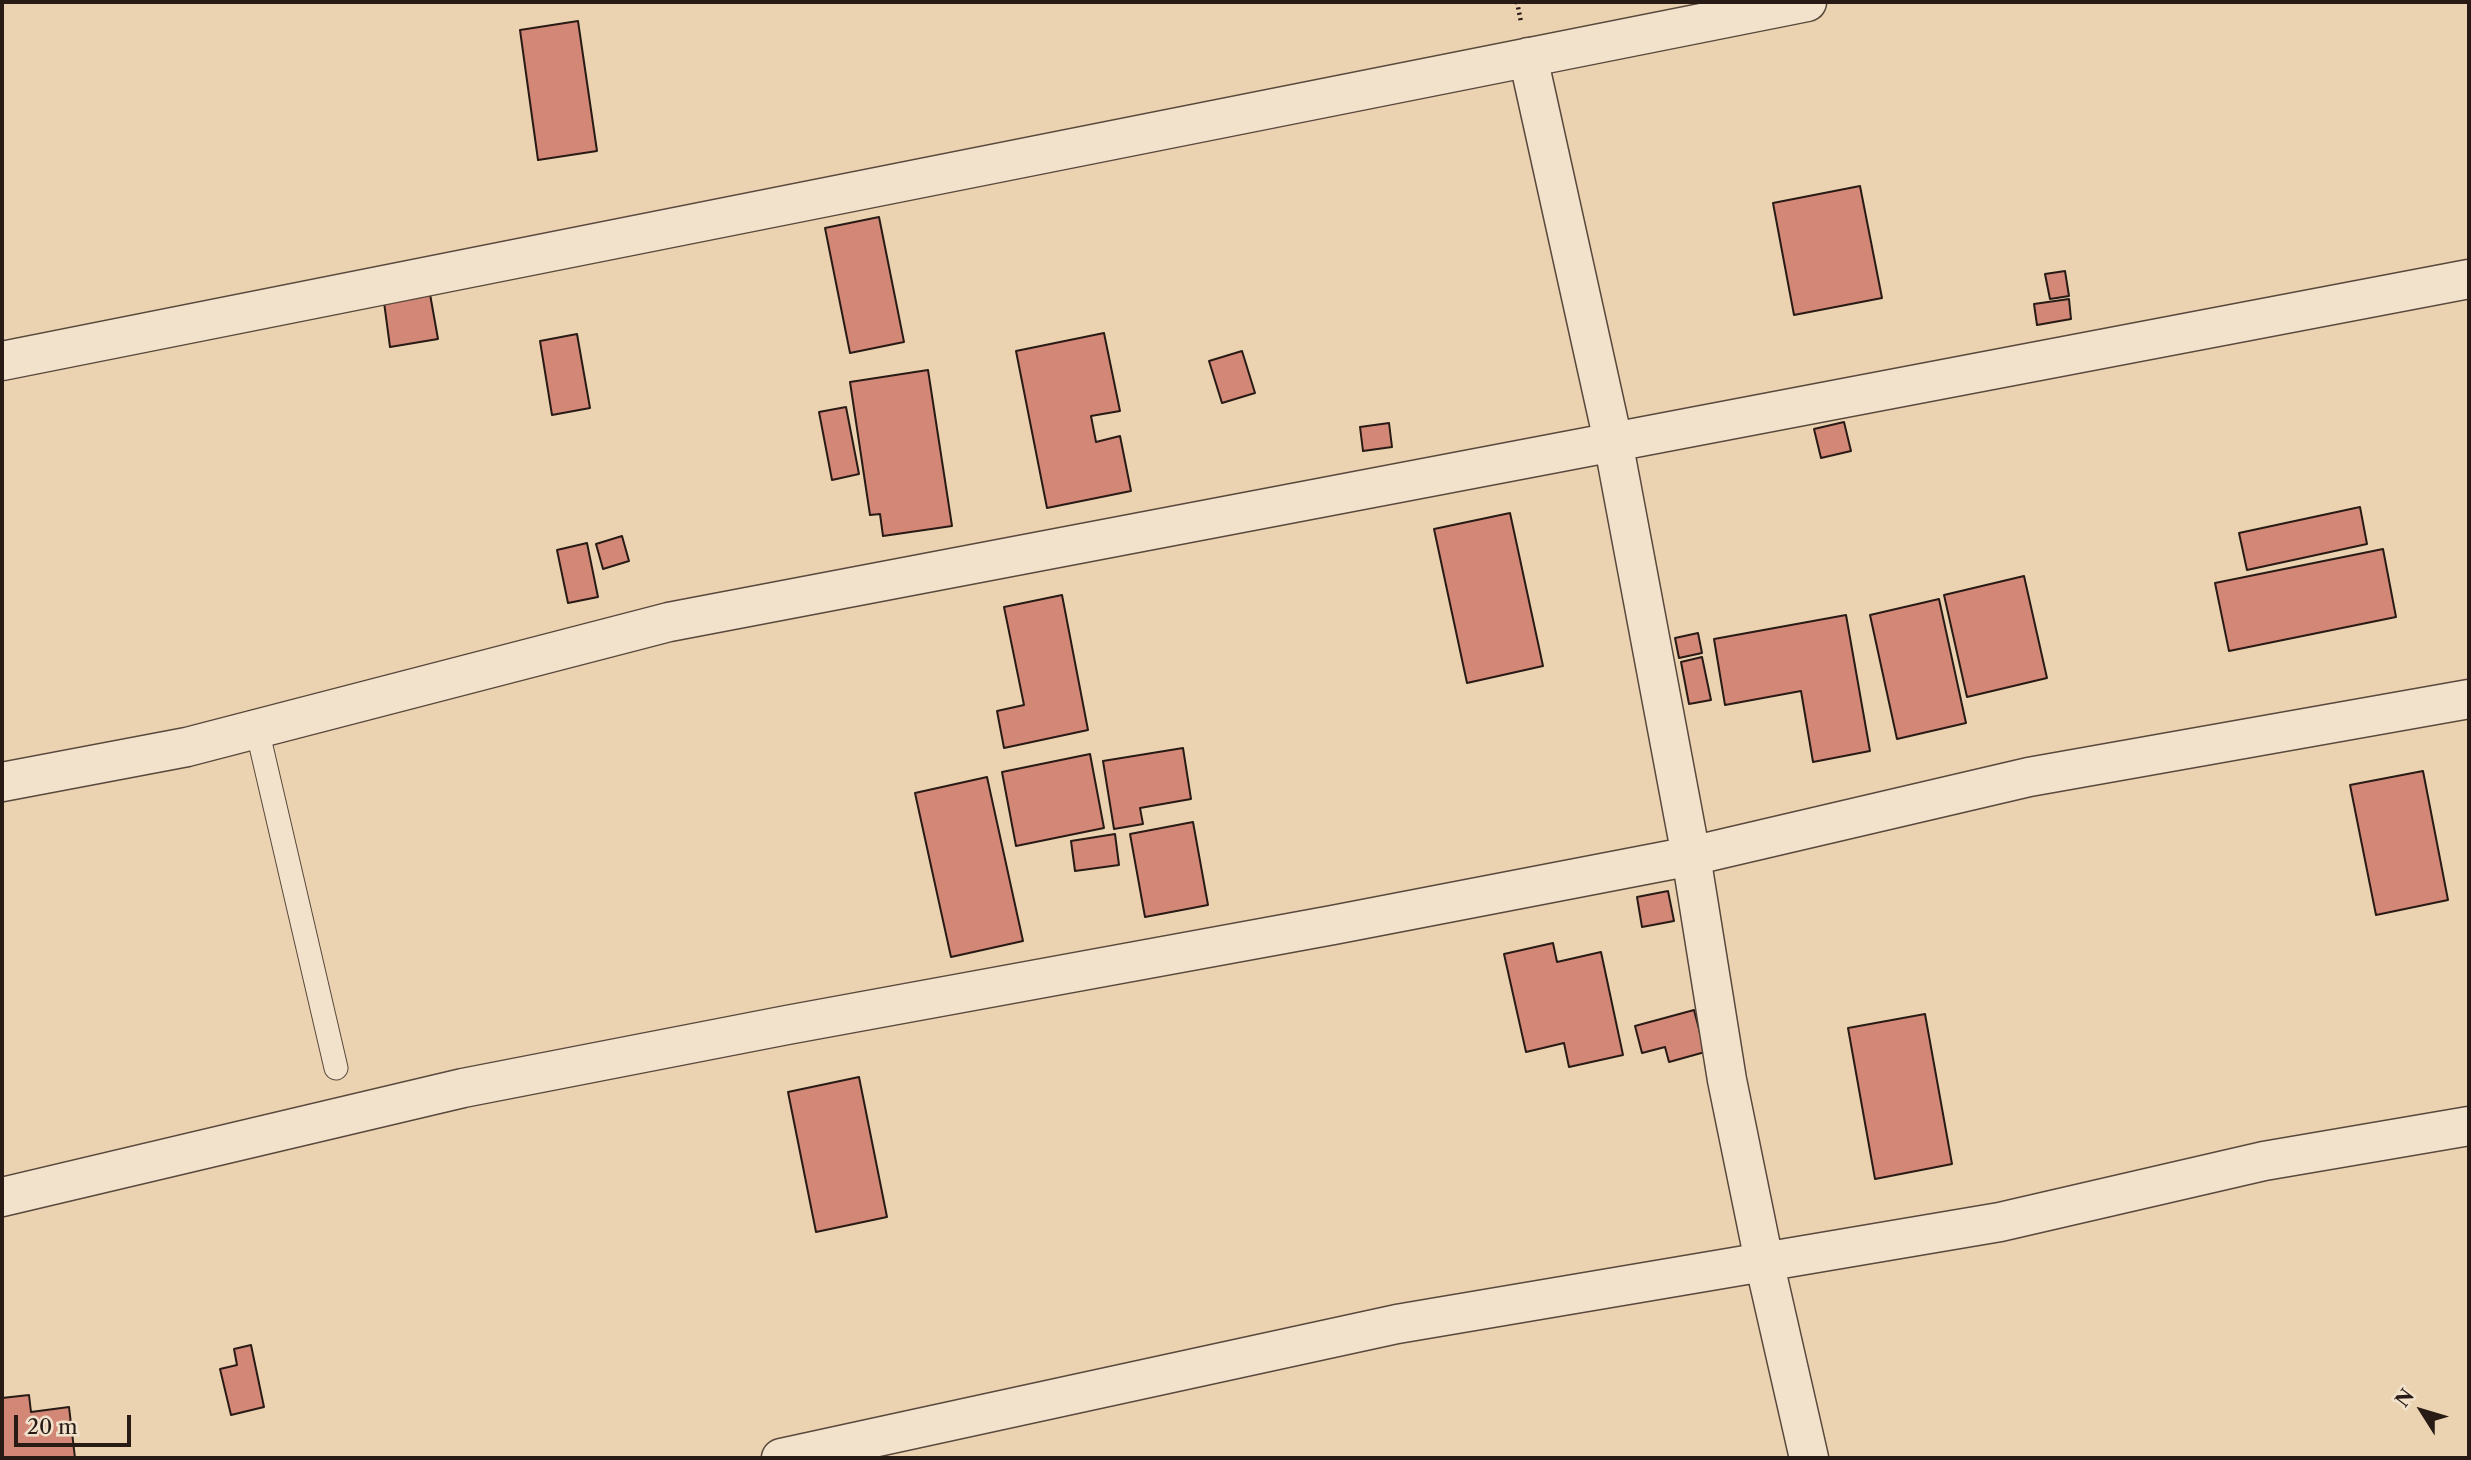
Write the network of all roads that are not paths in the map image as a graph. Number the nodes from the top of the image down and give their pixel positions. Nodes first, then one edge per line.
1 (1807, 2) edge
2 (1528, 57) junction
3 (2469, 279) edge
4 (2, 361) edge
5 (1613, 440) junction
6 (2469, 699) edge
7 (257, 729) junction
8 (2, 782) edge
9 (1691, 856) junction
10 (336, 1068) dead end
11 (2469, 1126) edge
12 (2, 1197) edge
13 (1764, 1261) junction
14 (862, 1449) edge
15 (781, 1458) edge
16 (1809, 1458) edge

1 - 2 street
2 - 4 street
2 - 5 street
3 - 5 street
5 - 7 street
5 - 9 street
6 - 9 street
7 - 8 street
7 - 10 lane
9 - 12 street
9 - 13 street
11 - 13 street
13 - 14 street
13 - 16 street
14 - 15 street

